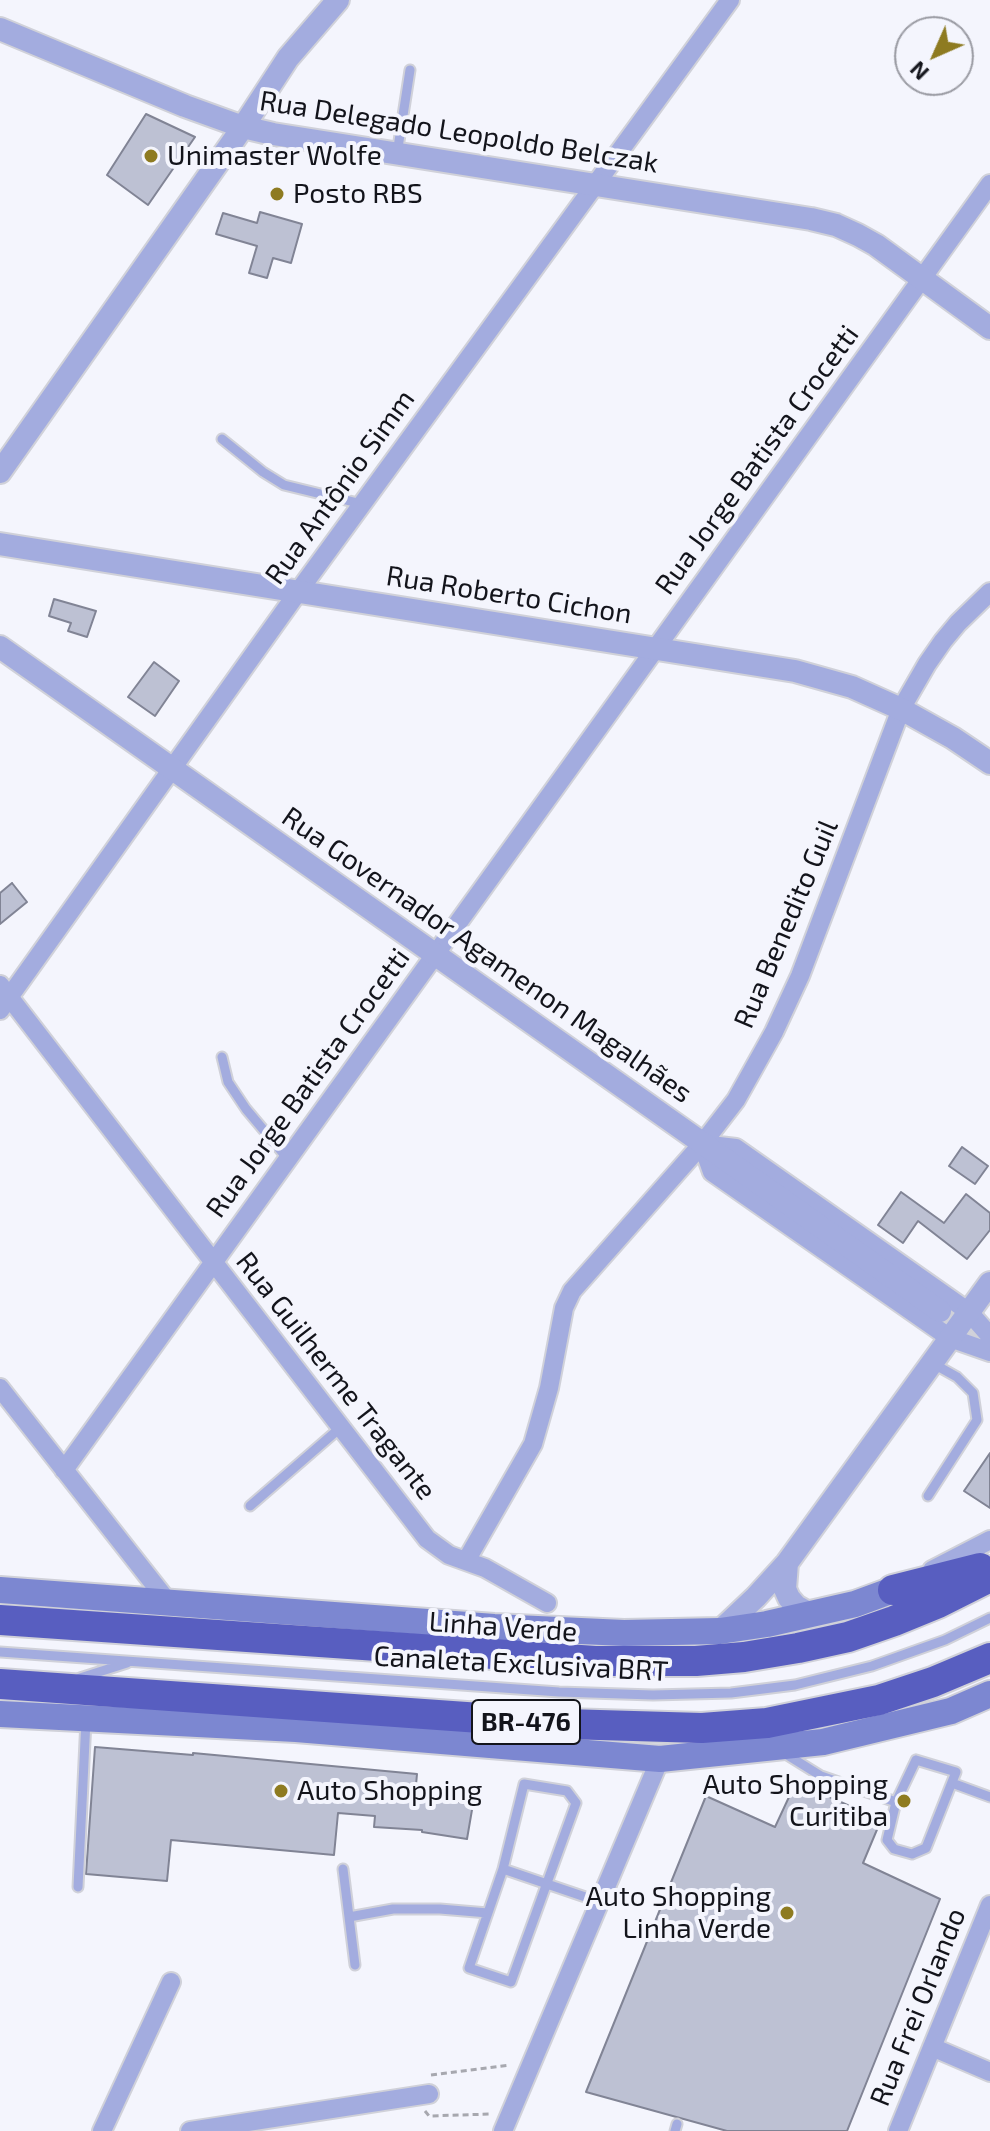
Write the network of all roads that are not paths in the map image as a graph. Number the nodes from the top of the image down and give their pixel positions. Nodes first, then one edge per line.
1 (338, 0) edge
2 (730, 0) edge
3 (0, 29) edge
4 (410, 70) dead end
5 (243, 127) junction
6 (397, 154) junction
7 (990, 184) edge
8 (595, 185) junction
9 (922, 278) junction
10 (990, 328) edge
11 (222, 439) dead end
12 (0, 472) edge
13 (362, 504) junction
14 (0, 544) edge
15 (298, 592) junction
16 (990, 592) edge
17 (0, 647) edge
18 (655, 649) junction
19 (901, 709) junction
20 (990, 763) edge
21 (172, 769) junction
22 (435, 955) junction
23 (3, 998) edge
24 (222, 1057) dead end
25 (702, 1144) junction
26 (288, 1159) junction
27 (213, 1263) junction
28 (990, 1283) edge
29 (940, 1311) tunnel mouth
30 (969, 1312) junction
31 (990, 1336) edge
32 (950, 1338) junction
33 (990, 1352) edge
34 (932, 1363) junction
35 (0, 1388) edge
36 (340, 1428) junction
37 (64, 1470) junction
38 (928, 1496) dead end
39 (250, 1506) dead end
40 (990, 1540) edge
41 (466, 1561) junction
42 (787, 1563) junction
43 (990, 1565) edge
44 (990, 1577) edge
45 (0, 1590) edge
46 (893, 1590) junction
47 (169, 1603) junction
48 (547, 1603) dead end
49 (812, 1615) junction
50 (990, 1618) edge
51 (0, 1620) edge
52 (720, 1631) junction
53 (0, 1652) edge
54 (990, 1658) edge
55 (134, 1661) junction
56 (0, 1684) edge
57 (52, 1687) junction
58 (990, 1694) edge
59 (951, 1711) junction
60 (0, 1714) edge
61 (990, 1716) edge
62 (86, 1717) junction
63 (775, 1747) junction
64 (660, 1759) junction
65 (952, 1783) junction
66 (990, 1797) edge
67 (896, 1802) junction
68 (343, 1869) dead end
69 (503, 1869) junction
70 (547, 1884) junction
71 (78, 1887) dead end
72 (600, 1902) junction
73 (990, 1905) edge
74 (488, 1913) junction
75 (349, 1917) junction
76 (355, 1965) dead end
77 (171, 1982) dead end
78 (932, 2047) junction
79 (990, 2072) edge
80 (425, 2094) road end
81 (507, 2122) edge
82 (102, 2131) edge
83 (190, 2131) edge
84 (898, 2131) edge

1 - 5 street
2 - 8 street, Rua Antônio Simm
3 - 5 street, Rua Delegado Leopoldo Belczak
4 - 6 lane
5 - 6 street, Rua Delegado Leopoldo Belczak
5 - 12 street
6 - 8 street, Rua Delegado Leopoldo Belczak
7 - 9 street, Rua Jorge Batista Crocetti
8 - 9 street, Rua Delegado Leopoldo Belczak
8 - 13 street, Rua Antônio Simm
9 - 10 street, Rua Delegado Leopoldo Belczak
9 - 18 street, Rua Jorge Batista Crocetti
11 - 13 lane
13 - 15 street, Rua Antônio Simm
14 - 15 street, Rua Roberto Cichon
15 - 18 street, Rua Roberto Cichon
15 - 21 street, Rua Antônio Simm
16 - 19 street, Rua Benedito Guil
17 - 21 street, Rua Governador Agamenon Magalhães
18 - 19 street, Rua Roberto Cichon
18 - 22 street, Rua Jorge Batista Crocetti
19 - 20 street, Rua Roberto Cichon
19 - 25 street, Rua Benedito Guil
21 - 22 street, Rua Governador Agamenon Magalhães
21 - 23 street, Rua Antônio Simm
22 - 25 street, Rua Governador Agamenon Magalhães
22 - 26 street, Rua Jorge Batista Crocetti
23 - 27 street, Rua Guilherme Tragante
24 - 26 lane
25 - 29 street, Rua Governador Agamenon Magalhães
25 - 30 street
25 - 32 street
25 - 41 street, Rua Benedito Guil
26 - 27 street, Rua Jorge Batista Crocetti
27 - 36 street, Rua Guilherme Tragante
27 - 37 street, Rua Jorge Batista Crocetti
28 - 30 street
30 - 31 street
30 - 32 street
32 - 33 street
32 - 34 street
34 - 38 lane
34 - 42 street
35 - 37 street
36 - 39 lane
36 - 41 street, Rua Guilherme Tragante
37 - 47 street
40 - 46 street, Linha Verde
41 - 48 street, Rua Guilherme Tragante
42 - 49 street
42 - 52 street
43 - 46 highway
44 - 51 highway, Linha Verde / BR-476
45 - 47 main road, Linha Verde
46 - 49 main road, Linha Verde
47 - 52 main road, Linha Verde
49 - 52 main road, Linha Verde
50 - 55 lane, Canaleta Exclusiva BRT
53 - 55 lane, Canaleta Exclusiva BRT
54 - 57 highway, BR-476
55 - 57 lane, Canaleta Exclusiva BRT
56 - 57 highway, BR-476
58 - 59 main road
59 - 61 main road
59 - 63 main road
60 - 62 main road
62 - 64 main road
62 - 71 lane
63 - 64 main road
63 - 67 lane
64 - 72 street
65 - 66 lane
65 - 67 lane
65 - 67 lane
68 - 75 lane
69 - 70 lane
69 - 70 lane
69 - 74 lane
70 - 72 lane
70 - 74 lane
72 - 81 street
73 - 78 street, Rua Frei Orlando
74 - 75 lane
75 - 76 lane
77 - 82 street
78 - 79 street
78 - 84 street, Rua Frei Orlando
80 - 83 street

